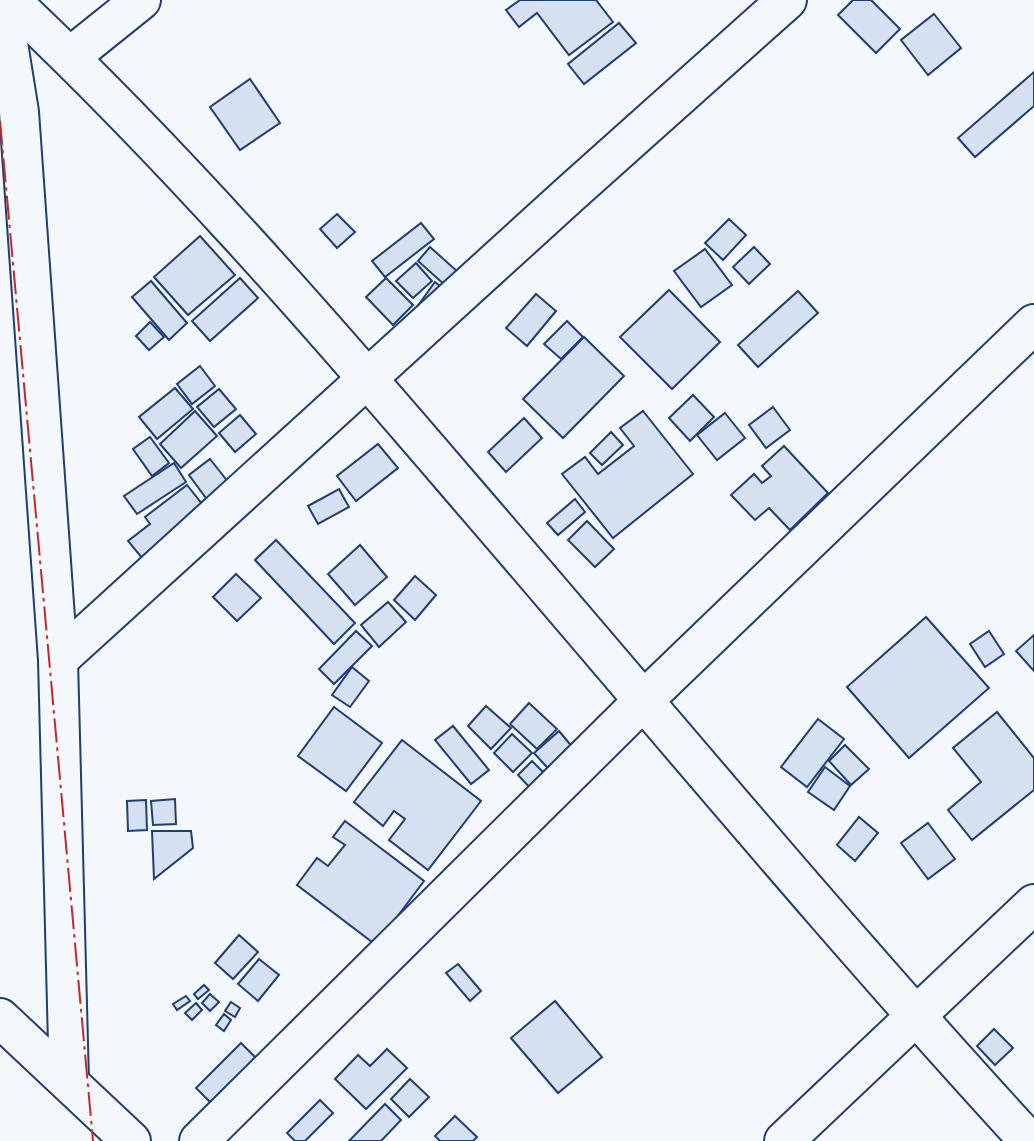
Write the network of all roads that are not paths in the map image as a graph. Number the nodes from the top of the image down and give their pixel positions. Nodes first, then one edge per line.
1 (1, 0) edge
2 (10, 0) edge
3 (141, 0) edge
4 (787, 0) edge
5 (70, 57) junction
6 (9, 120) edge
7 (1034, 324) edge
8 (369, 379) junction
9 (58, 660) junction
10 (644, 700) junction
11 (1034, 904) edge
12 (0, 1018) edge
13 (915, 1018) junction
14 (69, 1082) junction
15 (131, 1141) edge
16 (199, 1141) edge
17 (784, 1141) edge
18 (1029, 1141) edge

1 - 6 street
2 - 5 street
3 - 5 street
4 - 8 street
5 - 8 street
6 - 9 street
7 - 10 street
8 - 9 street
8 - 10 street
9 - 14 street
10 - 13 street
10 - 16 street
11 - 13 street
12 - 14 street
13 - 17 street
13 - 18 street
14 - 15 street

